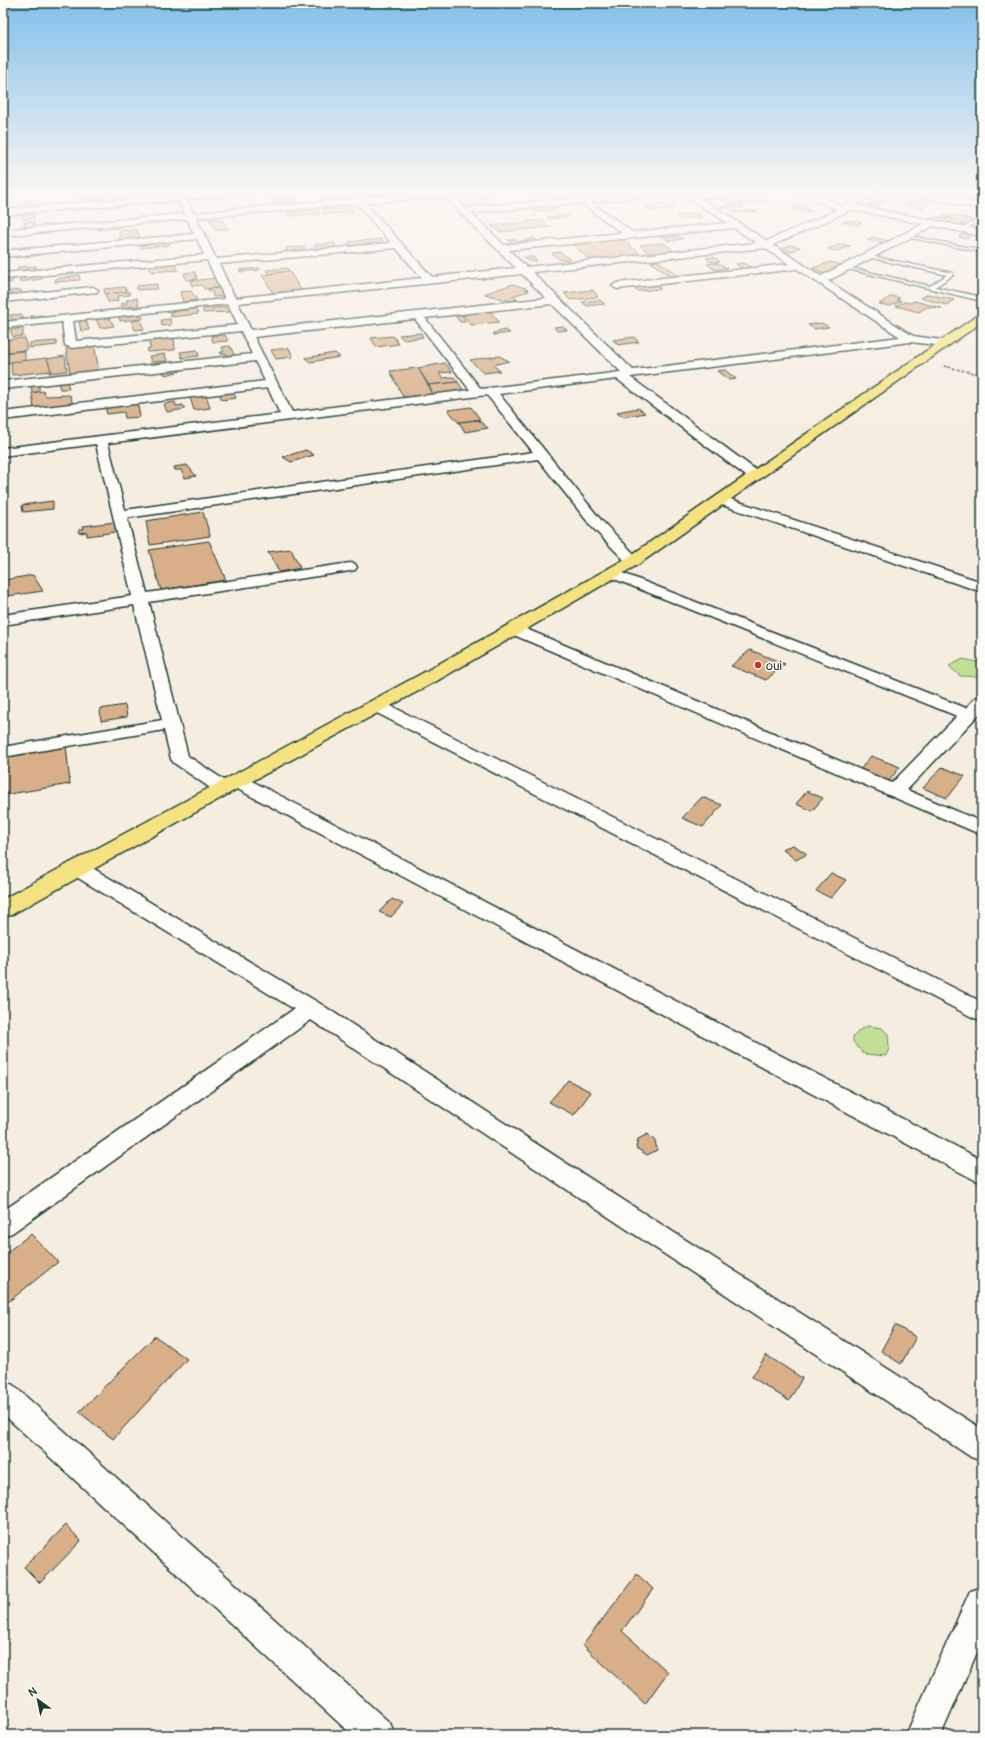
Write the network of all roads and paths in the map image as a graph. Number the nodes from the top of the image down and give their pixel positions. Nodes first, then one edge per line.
1 (132, 272) edge
2 (218, 272) edge
3 (423, 272) edge
4 (506, 272) edge
5 (528, 272) edge
6 (743, 272) edge
7 (807, 272) edge
8 (838, 272) edge
9 (865, 272) edge
10 (942, 272) edge
11 (3, 276) edge
12 (90, 279) junction
13 (430, 280) junction
14 (820, 281) junction
15 (617, 286) dead end
16 (932, 287) junction
17 (3, 299) edge
18 (982, 299) edge
19 (556, 300) junction
20 (232, 301) junction
21 (98, 315) junction
22 (418, 316) junction
23 (982, 317) edge
24 (67, 318) junction
25 (3, 325) edge
26 (246, 331) junction
27 (910, 339) junction
28 (945, 343) junction
29 (259, 357) junction
30 (920, 361) junction
31 (624, 375) junction
32 (982, 376) edge
33 (272, 384) junction
34 (3, 385) edge
35 (484, 392) junction
36 (3, 416) edge
37 (288, 417) junction
38 (101, 440) junction
39 (3, 452) edge
40 (542, 455) junction
41 (755, 476) junction
42 (721, 500) junction
43 (119, 515) junction
44 (633, 561) junction
45 (350, 567) dead end
46 (612, 573) junction
47 (982, 587) edge
48 (140, 599) junction
49 (3, 620) edge
50 (513, 629) junction
51 (982, 700) edge
52 (377, 706) junction
53 (969, 715) junction
54 (171, 724) junction
55 (3, 752) edge
56 (230, 784) junction
57 (894, 791) junction
58 (982, 829) edge
59 (77, 868) junction
60 (3, 909) edge
61 (311, 1009) junction
62 (982, 1011) edge
63 (982, 1172) edge
64 (3, 1225) edge
65 (3, 1395) edge
66 (982, 1446) edge
67 (982, 1603) edge
68 (378, 1735) edge
69 (923, 1735) edge

1 - 12 street
2 - 20 street
3 - 13 street
4 - 13 street
5 - 19 street
6 - 15 street
7 - 14 street
8 - 14 street
9 - 16 lane
10 - 16 lane
11 - 12 street
12 - 17 street
12 - 21 street
13 - 20 street
14 - 27 street
16 - 18 lane
19 - 22 street
19 - 31 street
20 - 21 street
20 - 26 street
21 - 24 street
22 - 26 street
22 - 35 street
23 - 28 main road
24 - 25 street
24 - 26 street
26 - 29 street
27 - 28 street
27 - 31 street
28 - 30 main road
29 - 33 street
29 - 34 street
30 - 32 path
30 - 41 main road
31 - 35 street
31 - 41 street
33 - 36 street
33 - 37 street
35 - 37 street
35 - 40 street
37 - 38 street
38 - 39 street
38 - 43 street
40 - 43 street
40 - 44 street
41 - 42 main road
42 - 44 main road
42 - 47 street
43 - 48 street
44 - 46 main road
45 - 48 street
46 - 50 main road
46 - 53 street
48 - 49 street
48 - 54 street
50 - 52 main road
50 - 57 street
51 - 53 street
52 - 56 main road
52 - 62 street
53 - 57 street
54 - 55 street
54 - 56 street
56 - 59 main road
56 - 63 street
57 - 58 street
59 - 60 main road
59 - 61 street
61 - 64 street
61 - 66 street
65 - 68 street
67 - 69 street

